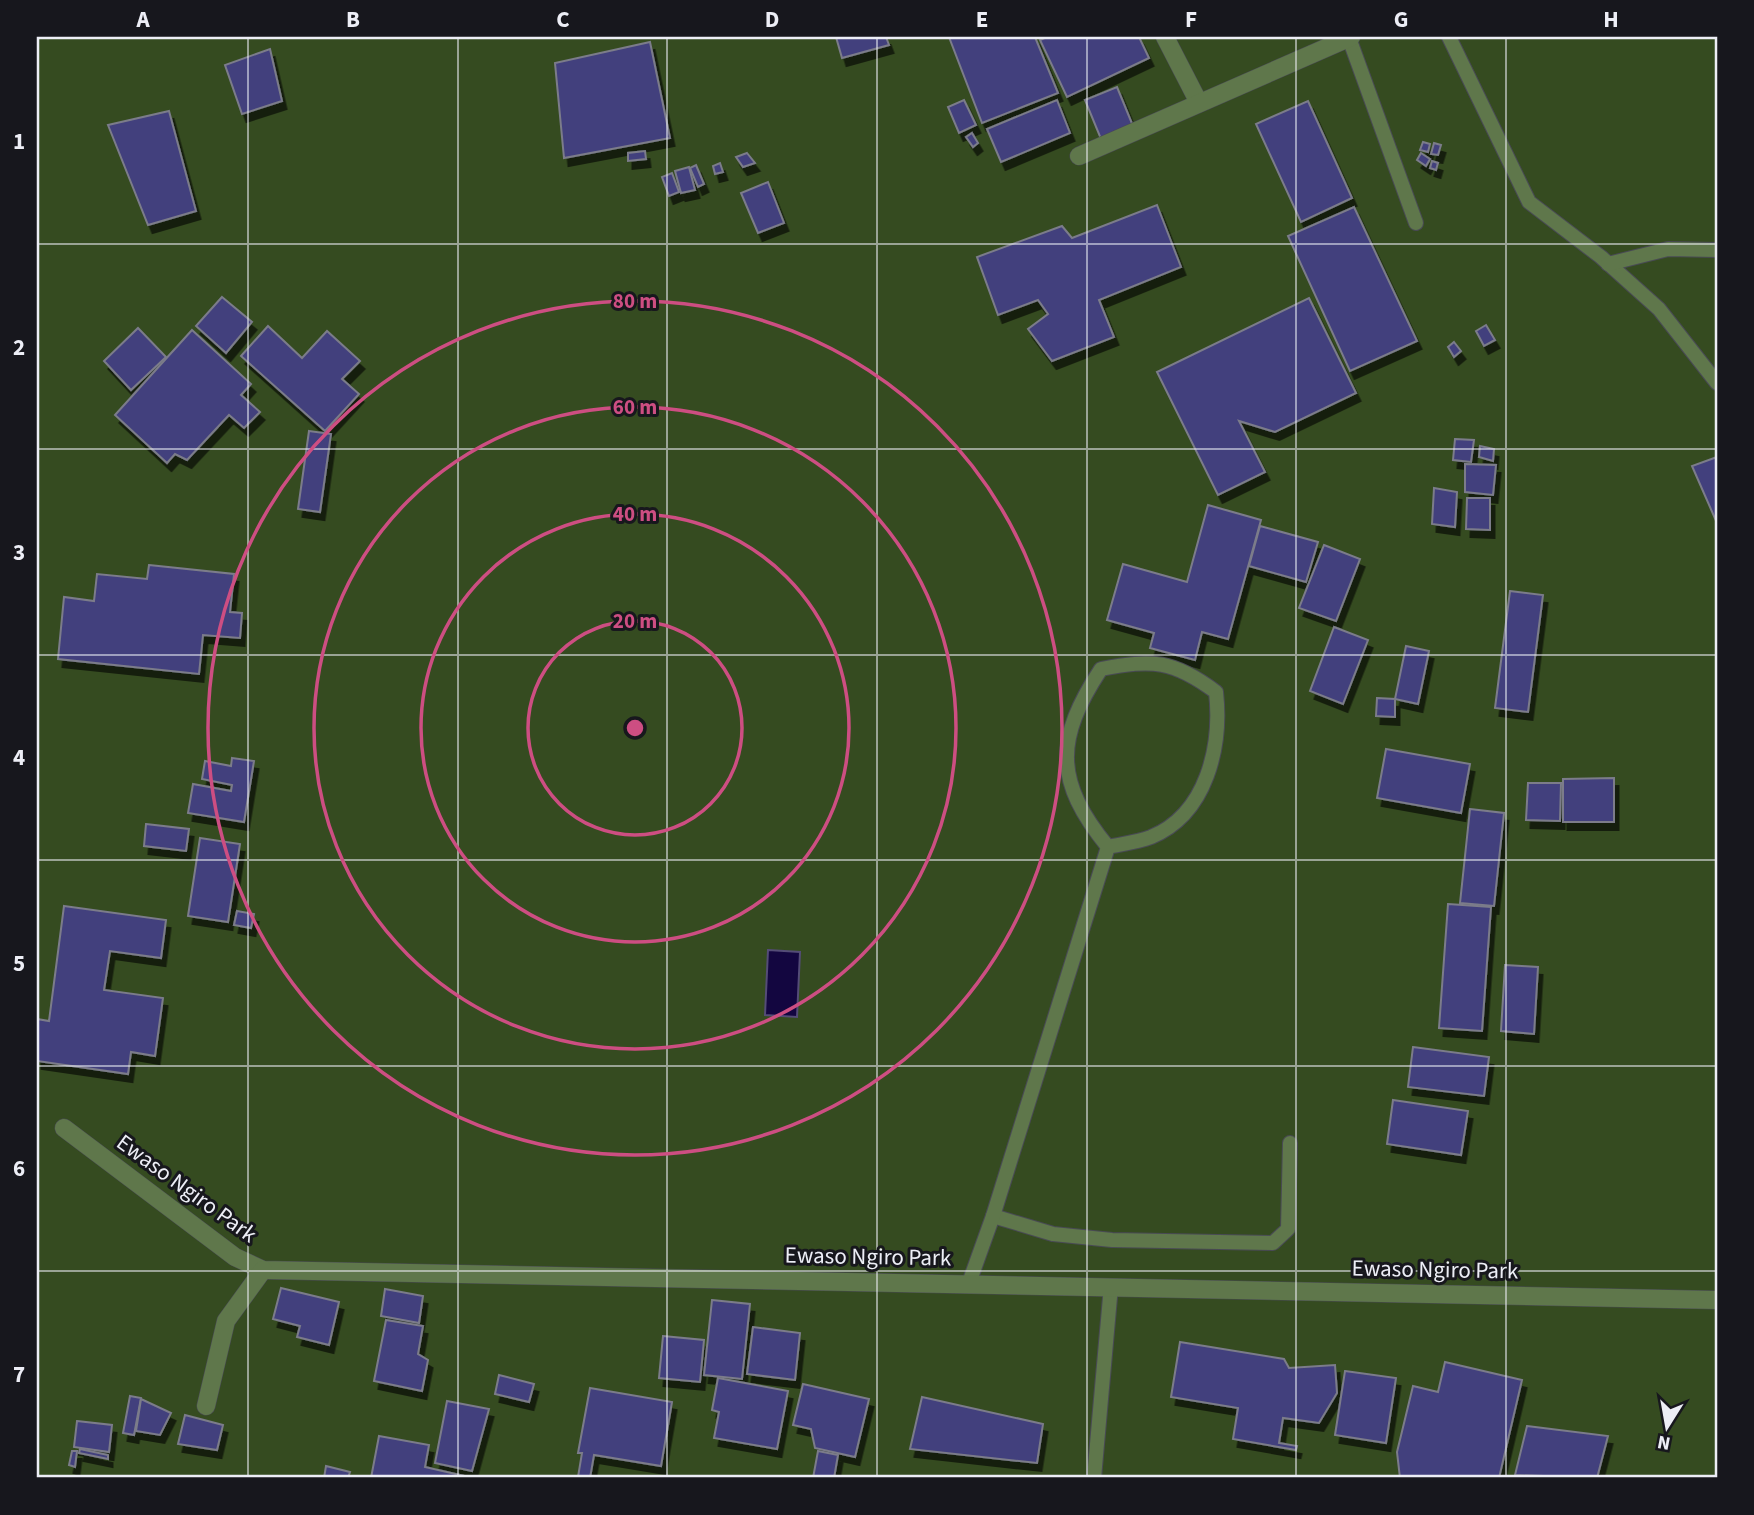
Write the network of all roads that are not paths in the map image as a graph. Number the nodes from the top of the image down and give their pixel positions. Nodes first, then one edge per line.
1 (1165, 37) edge
2 (1350, 37) edge
3 (1449, 37) edge
4 (1199, 103) junction
5 (1079, 156) dead end
6 (1416, 223) dead end
7 (1717, 250) edge
8 (1608, 264) junction
9 (1717, 383) edge
10 (1108, 847) junction
11 (64, 1128) dead end
12 (1290, 1143) dead end
13 (993, 1216) junction
14 (263, 1270) junction
15 (969, 1283) junction
16 (1111, 1286) junction
17 (1717, 1300) edge
18 (206, 1406) dead end
19 (1094, 1478) edge

1 - 4 street
2 - 4 street
2 - 6 lane
3 - 8 lane
4 - 5 street
7 - 8 lane
8 - 9 lane
10 - 10 lane
10 - 13 lane
11 - 14 street, Ewaso Ngiro Park
12 - 13 lane
13 - 15 lane
14 - 15 street, Ewaso Ngiro Park
14 - 18 street
15 - 16 street, Ewaso Ngiro Park
16 - 17 street, Ewaso Ngiro Park
16 - 19 lane

